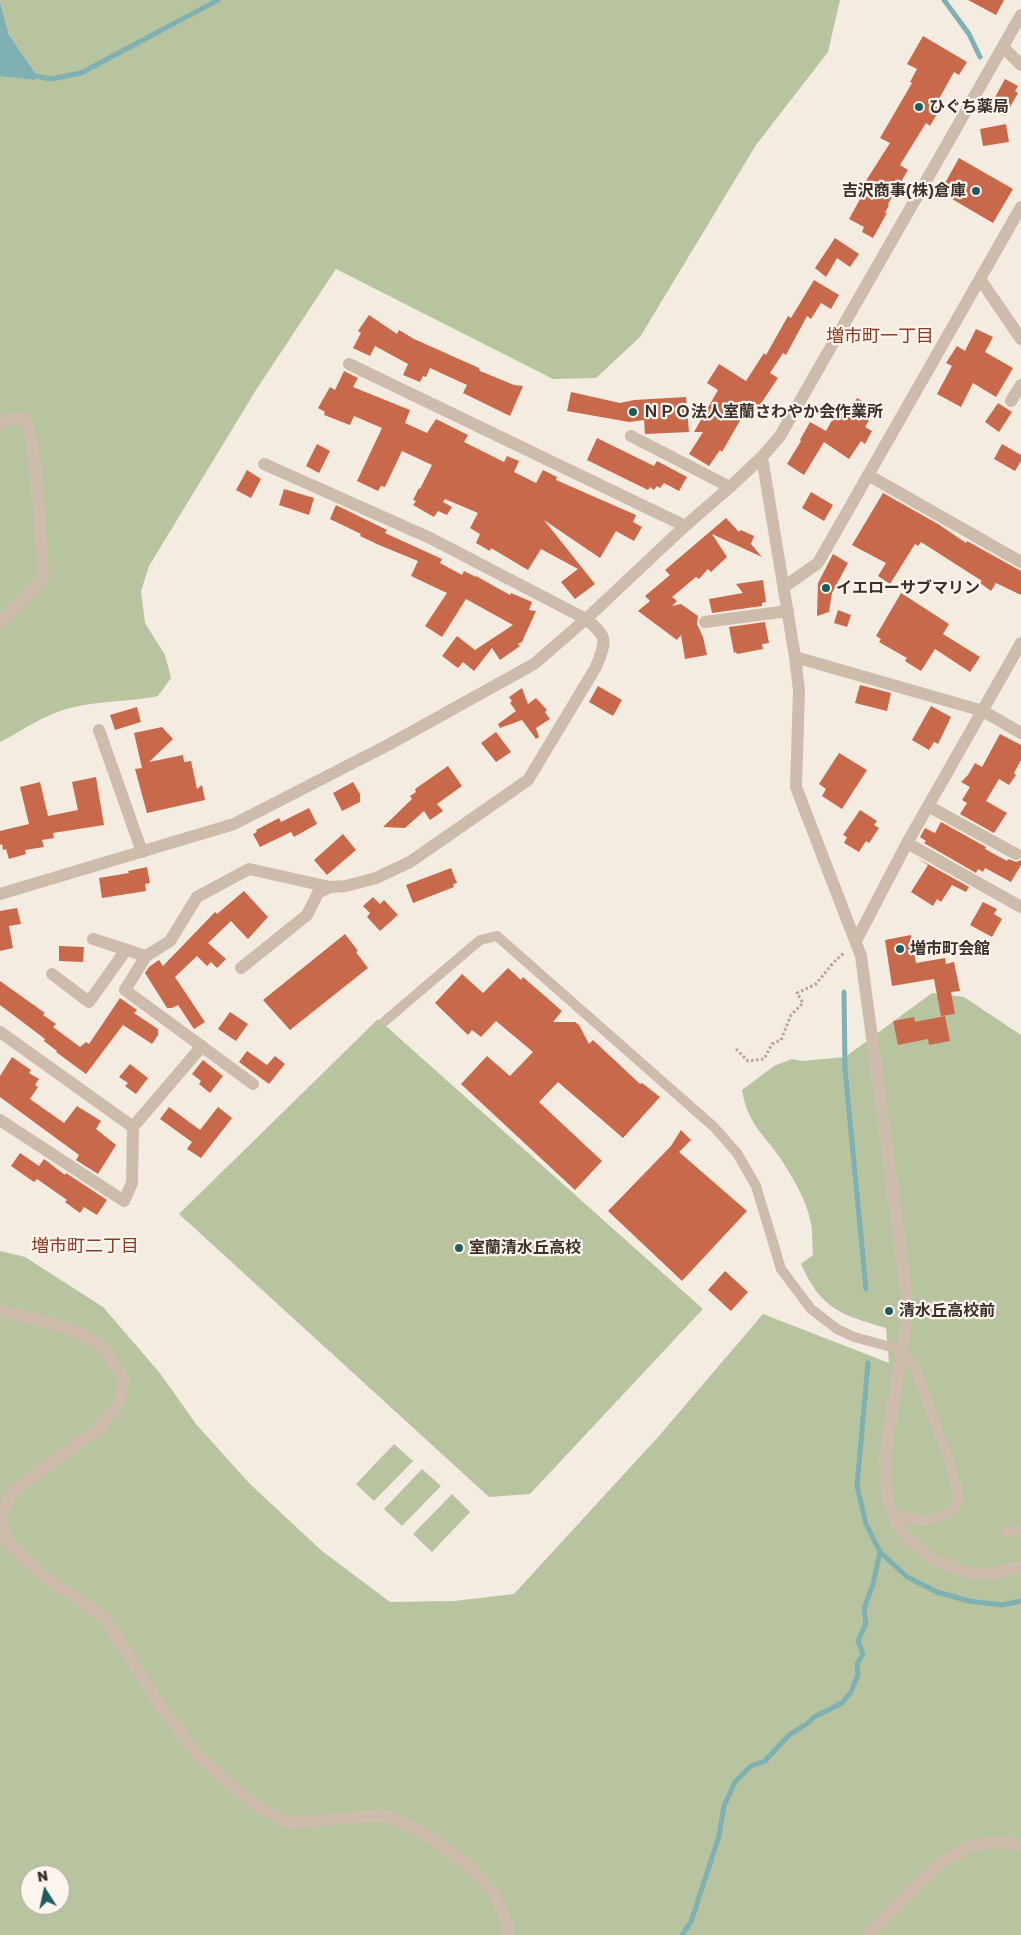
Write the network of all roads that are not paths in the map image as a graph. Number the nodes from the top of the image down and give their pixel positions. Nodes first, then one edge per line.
1 (1021, 16) edge
2 (1004, 48) junction
3 (1021, 65) edge
4 (1021, 207) edge
5 (980, 279) junction
6 (1021, 339) edge
7 (349, 364) dead end
8 (1021, 385) edge
9 (1011, 401) dead end
10 (0, 424) edge
11 (631, 436) dead end
12 (762, 458) junction
13 (264, 464) dead end
14 (868, 475) junction
15 (730, 488) junction
16 (685, 526) junction
17 (1021, 562) edge
18 (784, 588) junction
19 (788, 611) junction
20 (586, 619) junction
21 (705, 622) dead end
22 (0, 623) edge
23 (1021, 644) edge
24 (795, 657) junction
25 (982, 711) junction
26 (99, 730) dead end
27 (1021, 733) edge
28 (928, 806) junction
29 (907, 843) junction
30 (142, 852) junction
31 (1016, 854) dead end
32 (330, 887) junction
33 (0, 894) edge
34 (1021, 907) edge
35 (93, 939) dead end
36 (856, 941) junction
37 (126, 950) junction
38 (146, 956) junction
39 (241, 968) dead end
40 (52, 974) dead end
41 (385, 1021) dead end
42 (0, 1032) edge
43 (202, 1046) junction
44 (253, 1084) dead end
45 (0, 1120) edge
46 (133, 1127) junction
47 (0, 1311) edge
48 (902, 1350) junction
49 (892, 1513) junction
50 (1021, 1530) edge
51 (1006, 1533) dead end
52 (1021, 1567) edge
53 (1021, 1845) edge
54 (508, 1935) edge
55 (868, 1935) edge

1 - 2 street
2 - 3 street
2 - 12 street
4 - 5 street
5 - 6 street
5 - 14 street
7 - 16 street
8 - 9 street
10 - 22 street
11 - 15 street
12 - 15 street
12 - 18 street
13 - 20 street
14 - 17 street
14 - 18 street
15 - 16 street
16 - 20 street
18 - 19 street
19 - 21 street
19 - 24 street
20 - 30 street
20 - 32 street
23 - 25 street
24 - 25 street
24 - 36 street
25 - 27 street
25 - 28 street
26 - 30 street
28 - 29 street
28 - 31 street
29 - 34 street
29 - 36 street
30 - 33 street
32 - 38 street
32 - 39 street
35 - 37 street
36 - 48 street
37 - 38 street
37 - 40 street
38 - 43 street
41 - 48 lane
42 - 46 street
43 - 44 street
43 - 46 street
45 - 46 street
47 - 54 street
48 - 49 street
48 - 49 lane
49 - 52 street
50 - 51 lane
53 - 55 street

